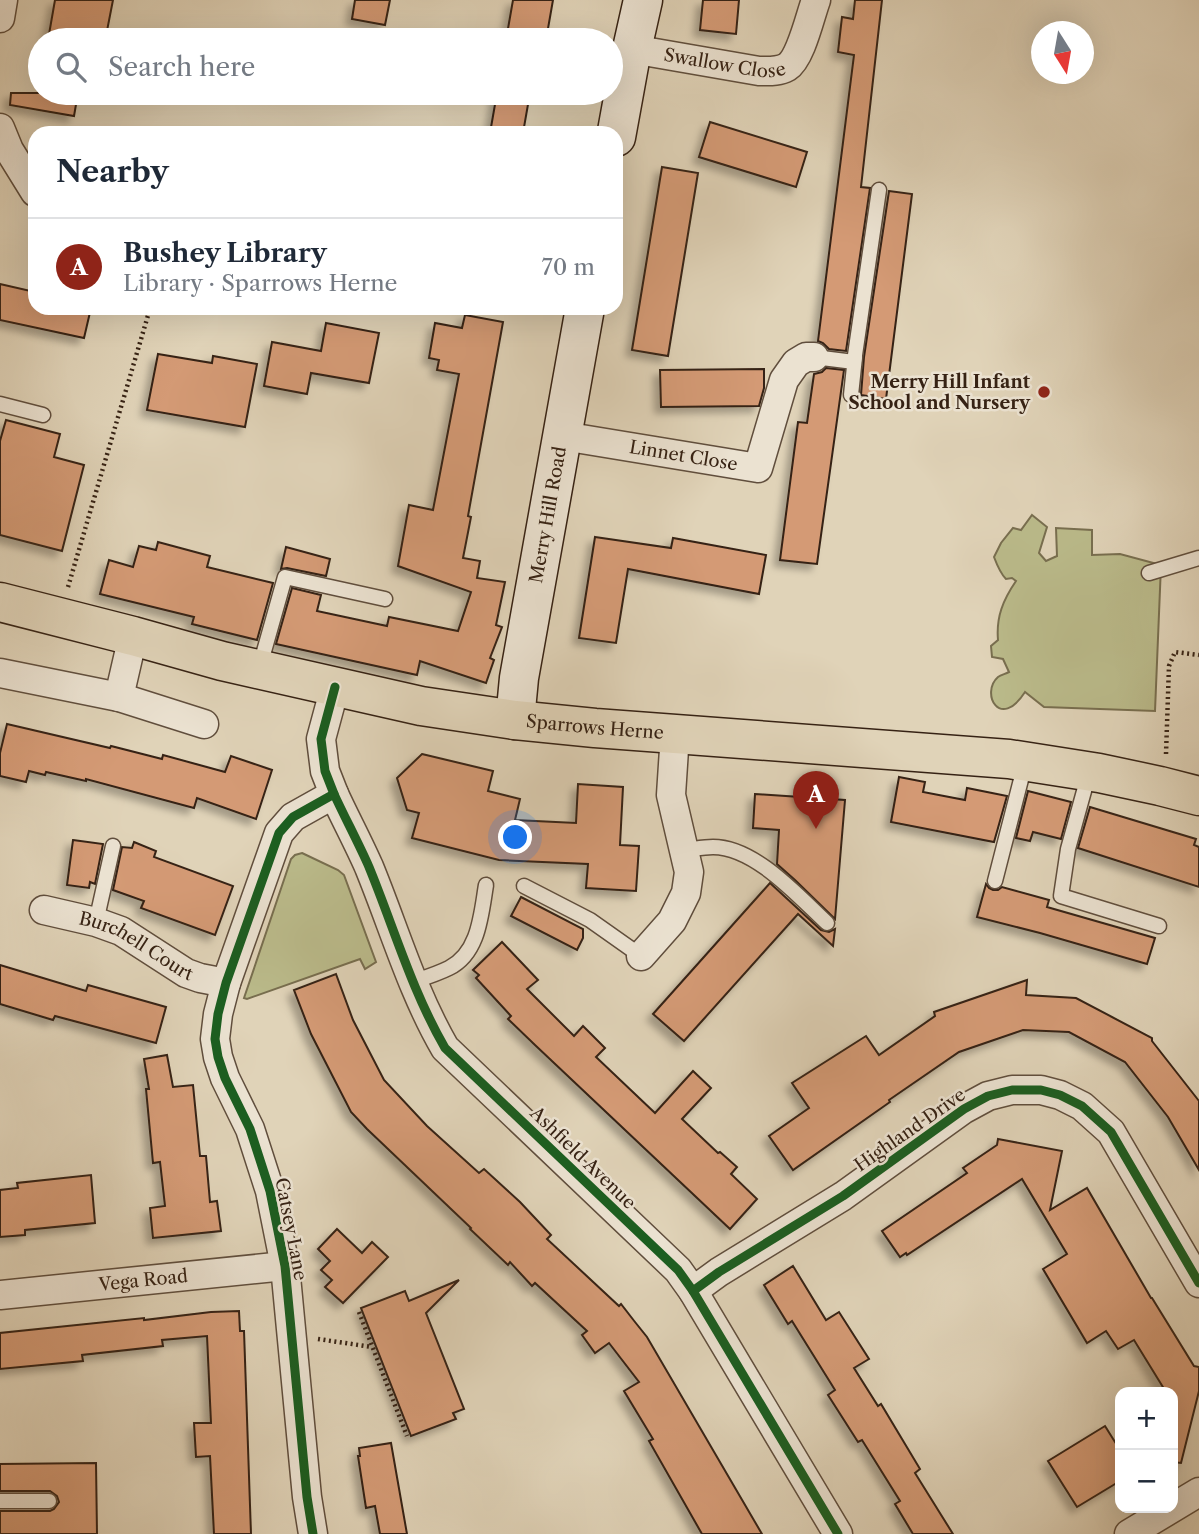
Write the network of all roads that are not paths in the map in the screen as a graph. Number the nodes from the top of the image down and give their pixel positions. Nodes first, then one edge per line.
1 (3, 0) edge
2 (643, 0) edge
3 (816, 0) edge
4 (0, 18) edge
5 (632, 49) junction
6 (623, 98) edge
7 (622, 105) edge
8 (618, 126) edge
9 (0, 128) edge
10 (28, 180) edge
11 (879, 190) dead end
12 (584, 315) edge
13 (814, 357) joint
14 (855, 357) junction
15 (851, 395) dead end
16 (0, 404) edge
17 (43, 415) dead end
18 (563, 436) junction
19 (1199, 558) edge
20 (1149, 573) dead end
21 (385, 599) dead end
22 (0, 602) edge
23 (132, 636) junction
24 (258, 670) junction
25 (0, 673) edge
26 (335, 687) junction
27 (119, 696) junction
28 (514, 720) junction
29 (204, 724) dead end
30 (675, 733) junction
31 (1026, 762) junction
32 (1090, 771) junction
33 (334, 794) junction
34 (1199, 796) edge
35 (113, 846) dead end
36 (685, 850) junction
37 (995, 881) dead end
38 (486, 886) dead end
39 (524, 886) dead end
40 (44, 910) dead end
41 (96, 922) junction
42 (827, 923) dead end
43 (1159, 926) dead end
44 (641, 956) joint
45 (412, 982) junction
46 (226, 983) junction
47 (285, 1266) junction
48 (1199, 1283) edge
49 (693, 1291) junction
50 (0, 1295) edge
51 (1199, 1492) edge
52 (49, 1501) dead end
53 (0, 1502) edge
54 (313, 1534) edge
55 (838, 1534) edge
56 (1129, 1534) edge

1 - 4 street
2 - 5 street
3 - 5 street, Swallow Close
5 - 6 street
7 - 8 street
9 - 10 street
11 - 14 lane
12 - 18 street, Merry Hill Road
13 - 14 lane
13 - 18 street, Linnet Close
14 - 15 lane
16 - 17 lane
18 - 28 street, Merry Hill Road
19 - 20 lane
21 - 24 lane
22 - 23 main road, Sparrows Herne
23 - 24 main road, Sparrows Herne
23 - 27 street
24 - 26 main road, Sparrows Herne
25 - 27 street
26 - 28 main road, Sparrows Herne
26 - 33 street
27 - 29 street
28 - 30 main road, Sparrows Herne
30 - 31 main road, Sparrows Herne
30 - 36 street
31 - 32 main road, Sparrows Herne
31 - 37 lane
32 - 34 main road, Sparrows Herne
32 - 43 lane
33 - 45 street, Ashfield Avenue
33 - 46 street, Catsey Lane
35 - 41 lane
36 - 42 lane
36 - 44 street
38 - 45 lane
39 - 44 lane
40 - 41 street, Burchell Court
41 - 46 street, Burchell Court
45 - 49 street, Ashfield Avenue
46 - 47 street, Catsey Lane
47 - 50 street, Vega Road
47 - 54 street, Catsey Lane
48 - 49 street, Highland Drive
49 - 55 street, Ashfield Avenue
51 - 56 street
52 - 53 lane

